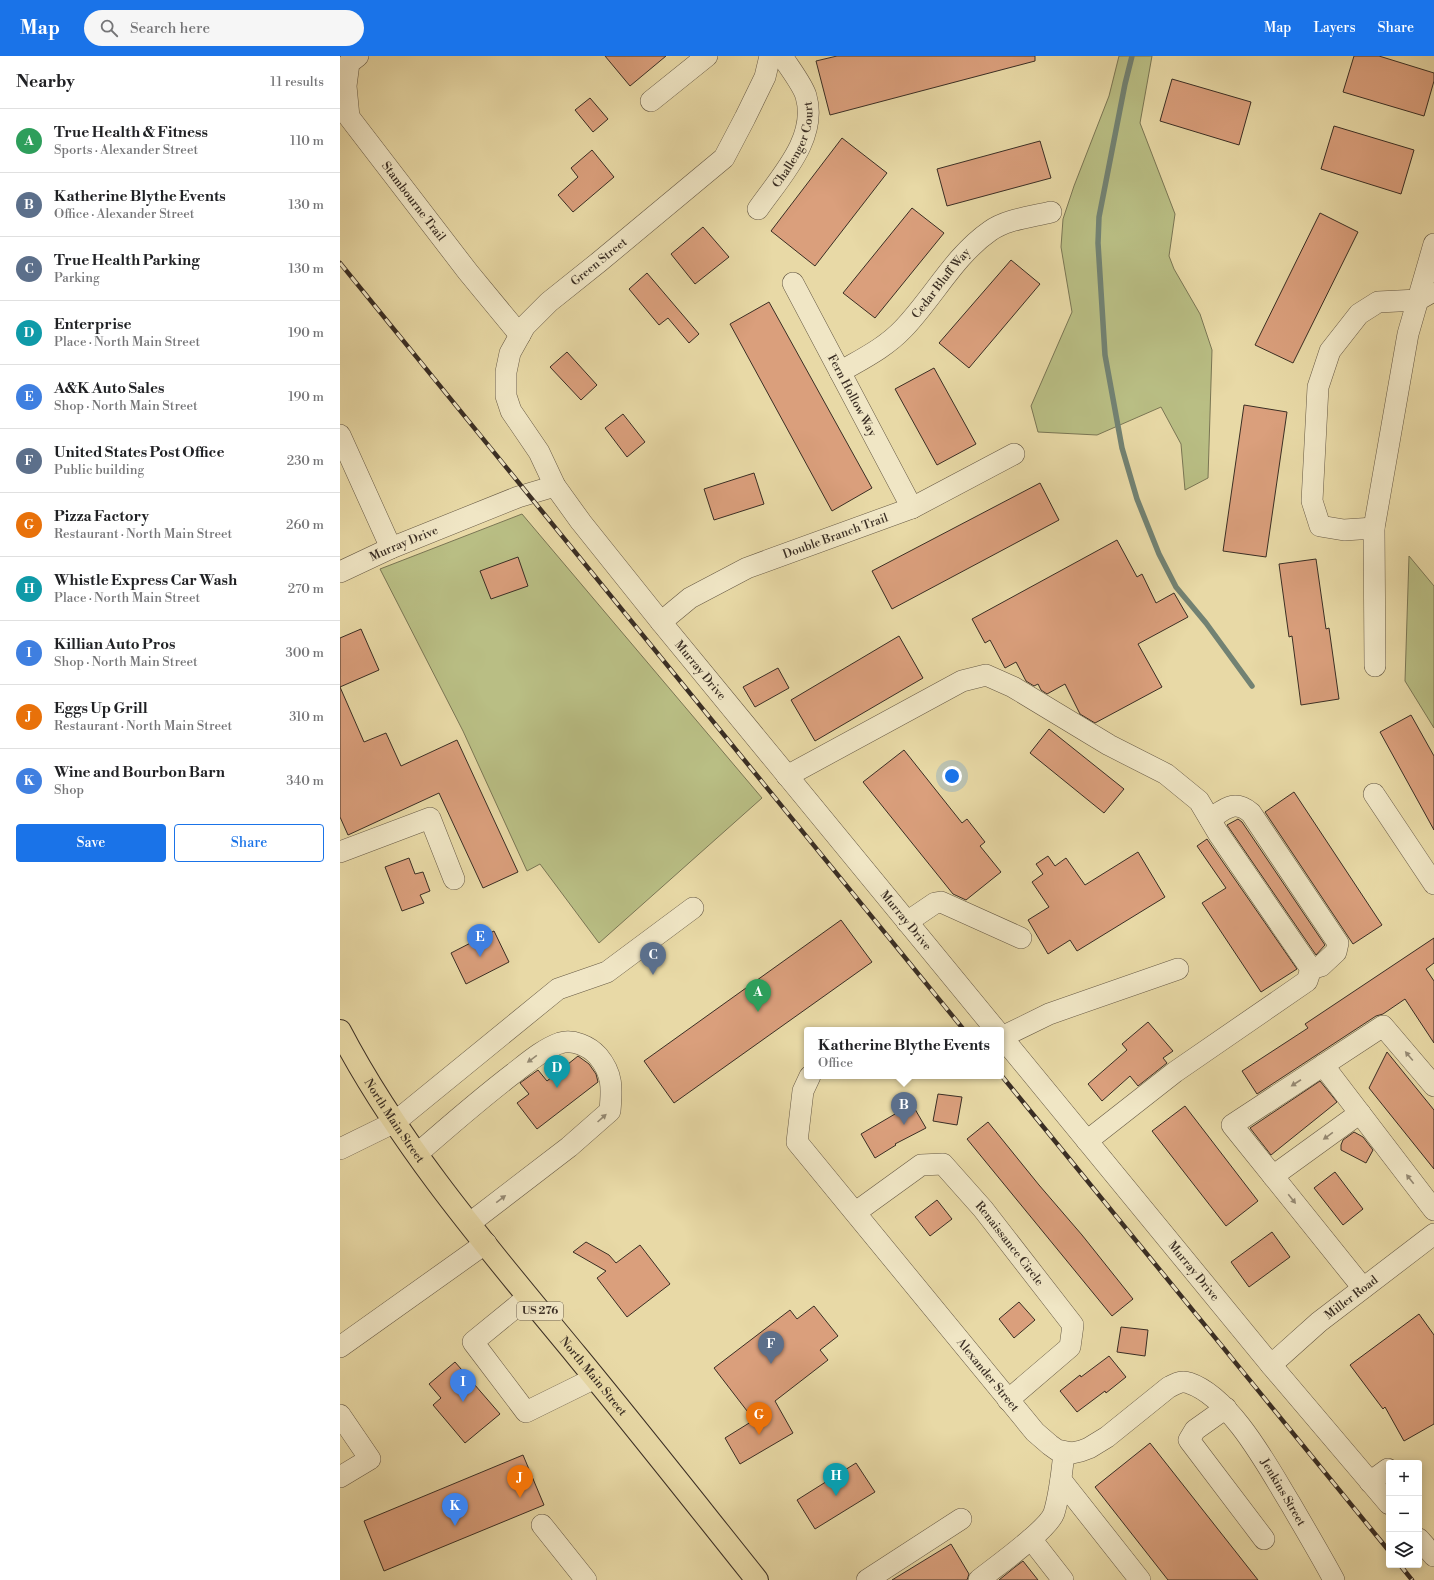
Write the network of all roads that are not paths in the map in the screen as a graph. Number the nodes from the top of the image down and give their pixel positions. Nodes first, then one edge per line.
1 (706, 56) edge
2 (770, 56) edge
3 (782, 56) edge
4 (349, 60) edge
5 (651, 101) dead end
6 (344, 116) edge
7 (758, 208) dead end
8 (1051, 212) dead end
9 (1434, 244) edge
10 (793, 283) dead end
11 (1426, 295) edge
12 (520, 335) junction
13 (840, 372) junction
14 (340, 435) edge
15 (1014, 454) dead end
16 (555, 486) junction
17 (912, 508) junction
18 (1374, 528) junction
19 (391, 548) junction
20 (340, 570) edge
21 (661, 622) junction
22 (1374, 666) dead end
23 (787, 776) junction
24 (1374, 794) dead end
25 (1210, 819) junction
26 (340, 852) edge
27 (454, 879) dead end
28 (1434, 884) edge
29 (693, 908) dead end
30 (907, 922) junction
31 (1021, 938) dead end
32 (1178, 969) dead end
33 (1311, 969) junction
34 (994, 1027) edge
35 (1004, 1032) edge
36 (1004, 1039) edge
37 (343, 1045) edge
38 (1323, 1065) junction
39 (809, 1079) edge
40 (1434, 1086) edge
41 (1360, 1112) junction
42 (395, 1122) junction
43 (1087, 1141) junction
44 (340, 1149) edge
45 (417, 1154) junction
46 (1273, 1176) junction
47 (1434, 1210) edge
48 (856, 1212) junction
49 (470, 1223) junction
50 (1434, 1234) edge
51 (486, 1243) junction
52 (1363, 1288) junction
53 (528, 1297) junction
54 (340, 1347) edge
55 (1271, 1365) junction
56 (595, 1378) junction
57 (1008, 1400) junction
58 (1226, 1408) junction
59 (340, 1415) edge
60 (1064, 1452) junction
61 (1386, 1470) edge
62 (340, 1477) edge
63 (1061, 1480) junction
64 (1370, 1482) junction
65 (1386, 1501) edge
66 (961, 1519) dead end
67 (542, 1525) dead end
68 (1031, 1539) junction
69 (1264, 1539) dead end
70 (1422, 1542) edge
71 (1434, 1556) edge
72 (586, 1580) edge
73 (757, 1580) edge
74 (866, 1580) edge
75 (979, 1580) edge
76 (1063, 1580) edge
77 (1140, 1580) edge
78 (1334, 1580) edge

1 - 5 street
2 - 12 street, Green Street
3 - 7 street, Challenger Court
4 - 6 street, Stambourne Trail
6 - 12 street, Stambourne Trail
8 - 13 street, Cedar Bluff Way
9 - 11 street
10 - 13 street, Fern Hollow Way
11 - 18 street
11 - 18 street
12 - 16 street, Green Street
13 - 17 street, Fern Hollow Way
14 - 19 street
15 - 17 street, Double Branch Trail
16 - 19 street, Murray Drive
16 - 21 street, Murray Drive
17 - 21 street, Double Branch Trail
18 - 22 street
19 - 20 street, Murray Drive
21 - 23 street, Murray Drive
23 - 25 street
23 - 30 street, Murray Drive
24 - 28 street
25 - 33 street
25 - 33 street
26 - 27 street
29 - 42 street
30 - 31 street
30 - 34 street, Murray Drive
32 - 35 street
33 - 43 street
36 - 43 street, Murray Drive
37 - 42 main road, North Main Street / US 276
40 -> 38 street
38 - 41 street
38 -> 46 street
39 - 48 street, Alexander Street
41 -> 46 street
47 -> 41 street
42 - 44 street
42 - 45 main road, North Main Street / US 276
43 - 55 street, Murray Drive
45 - 49 main road, North Main Street / US 276
49 -> 45 street
46 -> 52 street
48 - 57 street, Alexander Street
48 - 57 street, Renaissance Circle
49 - 51 main road, North Main Street / US 276
50 - 52 street, Miller Road
51 - 53 main road, North Main Street / US 276
51 - 54 street
52 - 55 street, Miller Road
53 - 56 main road, North Main Street / US 276
53 - 56 street
55 - 64 street, Murray Drive
56 - 73 main road, North Main Street / US 276
57 - 60 street, Alexander Street
58 - 60 street
58 - 69 street
58 - 78 street, Jenkins Street
59 - 62 street
60 - 63 street
61 - 64 street
63 - 68 street
63 - 77 street
64 - 65 street, Murray Drive
66 - 74 street
67 - 72 street
68 - 75 street
68 - 76 street
70 - 71 street

